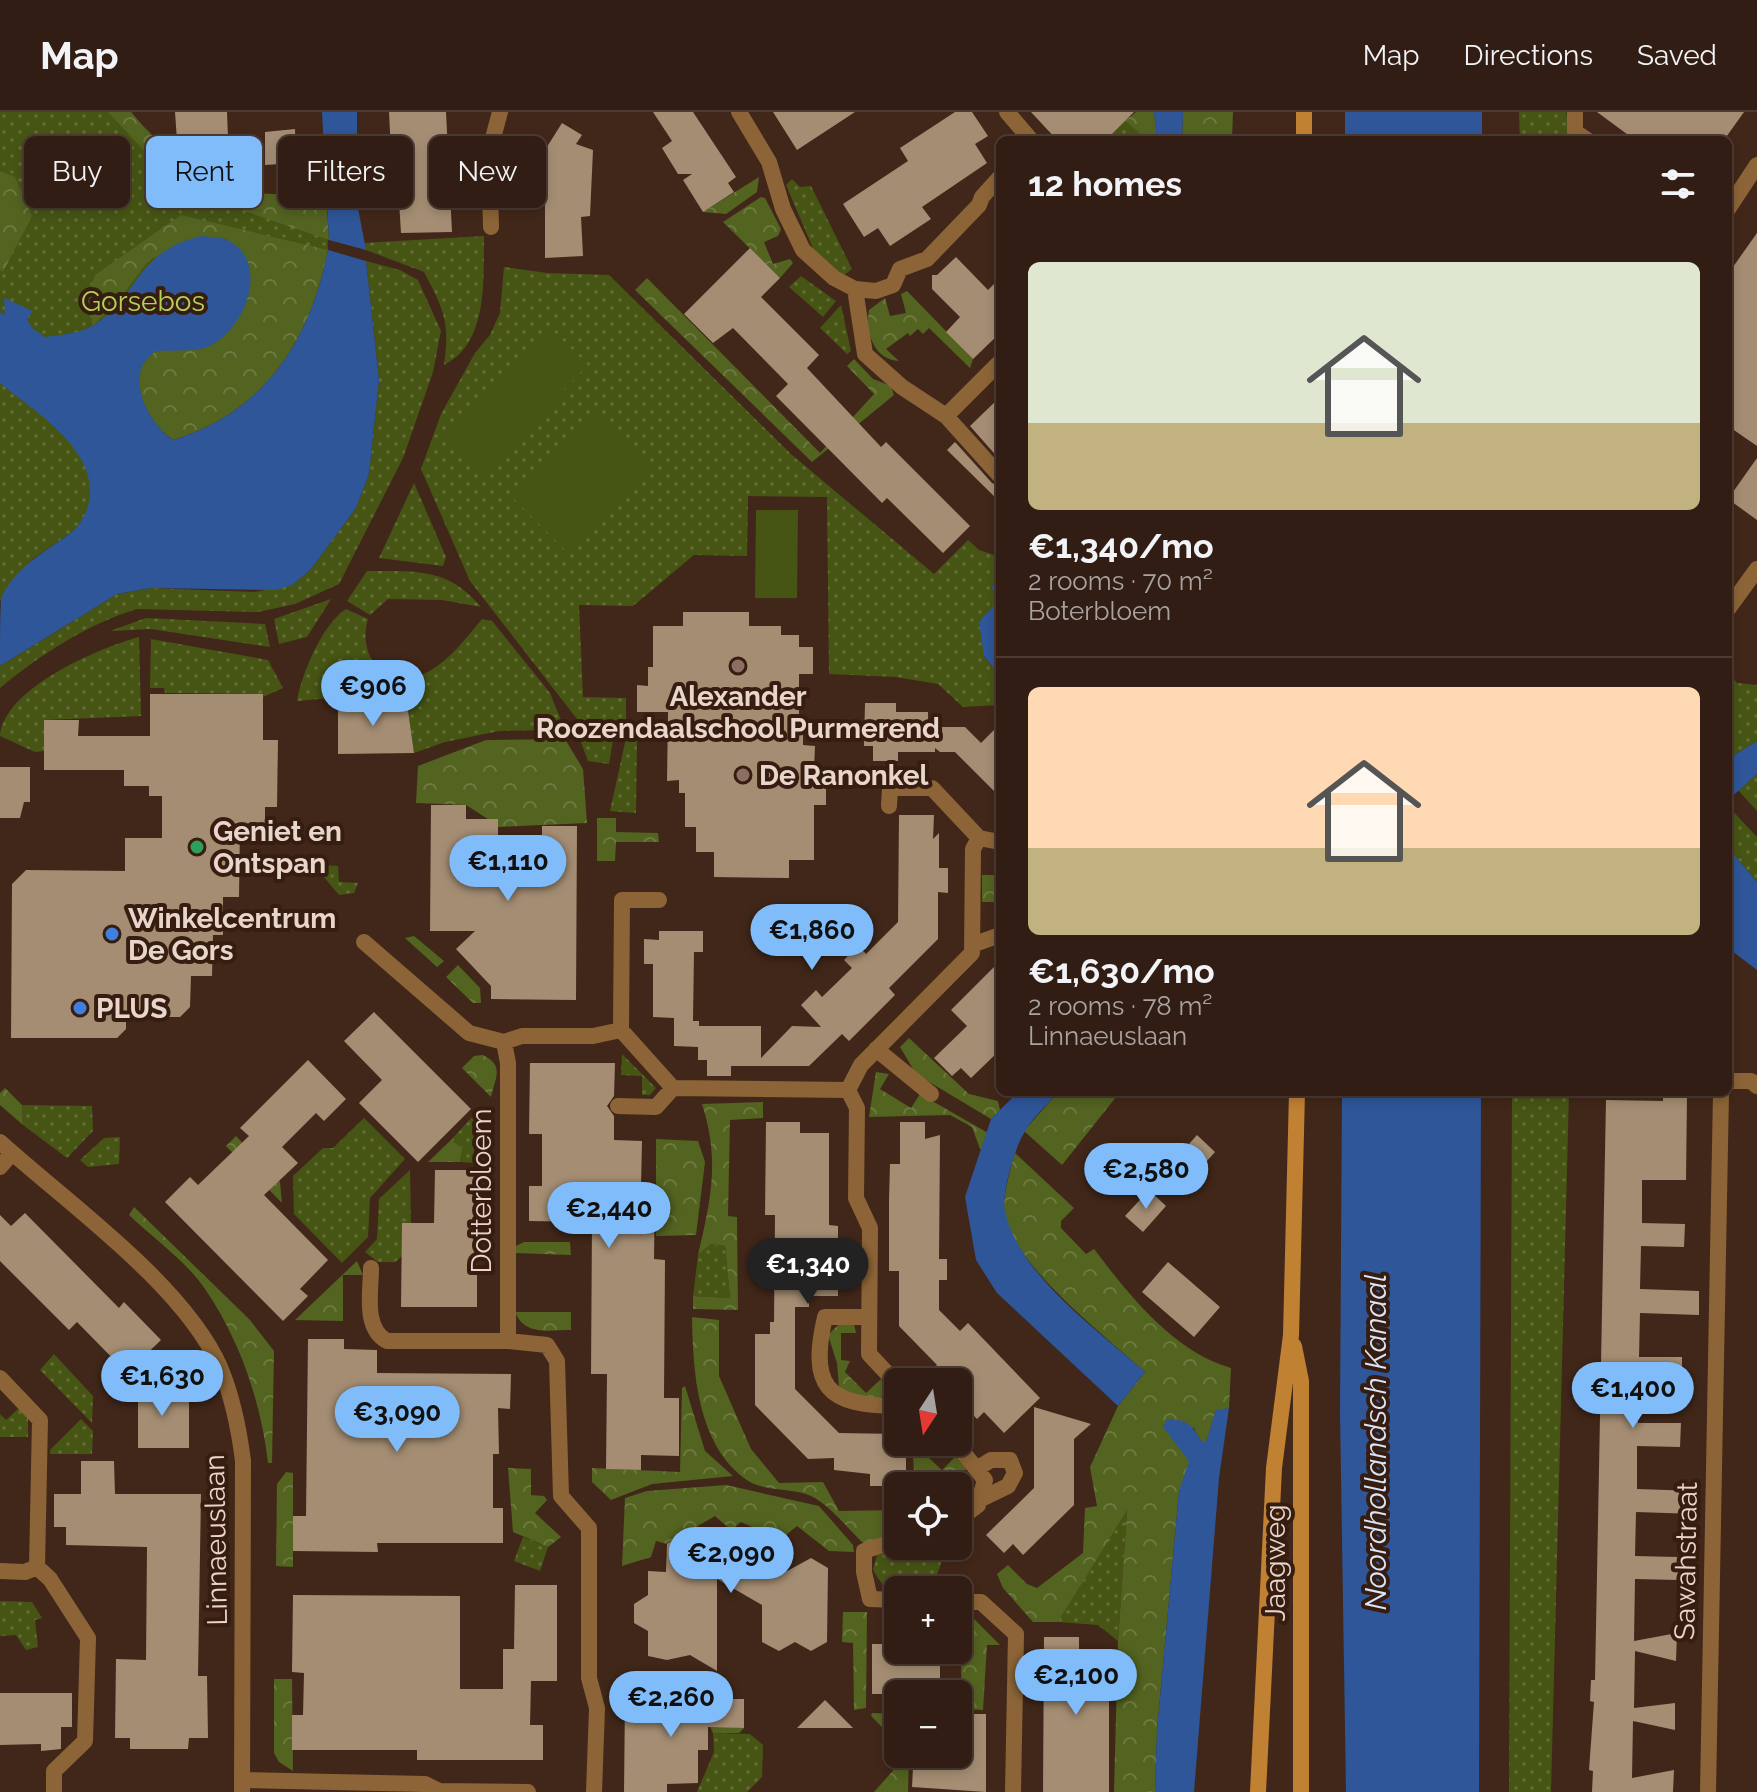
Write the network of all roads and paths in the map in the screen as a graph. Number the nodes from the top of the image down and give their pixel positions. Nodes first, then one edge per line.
1 (500, 112) edge
2 (739, 112) edge
3 (1007, 112) edge
4 (1304, 112) edge
5 (1575, 112) edge
6 (1028, 136) edge
7 (1304, 136) edge
8 (1581, 136) edge
9 (1757, 165) edge
10 (996, 181) edge
11 (1732, 203) edge
12 (491, 227) dead end
13 (855, 289) junction
14 (996, 366) edge
15 (946, 416) junction
16 (996, 472) edge
17 (1757, 569) edge
18 (1732, 603) edge
19 (889, 806) dead end
20 (979, 838) junction
21 (996, 841) edge
22 (659, 900) dead end
23 (996, 936) edge
24 (364, 942) dead end
25 (972, 945) junction
26 (621, 1030) junction
27 (504, 1042) junction
28 (876, 1049) junction
29 (1732, 1081) edge
30 (1757, 1086) edge
31 (673, 1088) junction
32 (848, 1090) junction
33 (931, 1094) dead end
34 (1297, 1096) edge
35 (1721, 1096) edge
36 (618, 1106) dead end
37 (6, 1147) edge
38 (0, 1167) edge
39 (371, 1268) dead end
40 (867, 1317) junction
41 (1291, 1335) junction
42 (508, 1341) junction
43 (884, 1370) edge
44 (0, 1378) edge
45 (884, 1406) edge
46 (967, 1456) edge
47 (978, 1468) junction
48 (981, 1499) junction
49 (972, 1512) edge
50 (884, 1545) edge
51 (37, 1567) junction
52 (0, 1571) edge
53 (884, 1600) edge
54 (972, 1602) edge
55 (242, 1786) edge
56 (54, 1792) edge
57 (528, 1792) edge
58 (594, 1792) edge
59 (1013, 1792) edge
60 (1258, 1792) edge
61 (1301, 1792) edge
62 (1708, 1792) edge

1 - 12 street
2 - 13 street
3 - 6 street
4 - 7 main road
5 - 8 street
9 - 11 street
10 - 13 street
13 - 15 street
14 - 15 street
15 - 16 street
17 - 18 street
19 - 20 street
20 - 21 street
20 - 25 street
22 - 26 street
23 - 25 street
24 - 27 street
25 - 28 street
26 - 27 street
26 - 31 street
27 - 42 street, Dotterbloem
28 - 32 street
28 - 33 street
29 - 30 street
31 - 32 street
31 - 36 street
32 - 40 street
34 - 41 main road, Jaagweg
35 - 62 street, Sawahstraat
37 - 38 street
37 - 55 street, Linnaeuslaan
39 - 42 street
40 - 43 street
40 - 45 street
41 - 60 main road, Jaagweg
41 - 61 main road, Jaagweg
42 - 58 street
44 - 51 street
46 - 47 street
47 - 48 street
47 - 48 street
48 - 49 street
50 - 53 street
51 - 52 street
51 - 56 street
54 - 59 street
55 - 57 street

